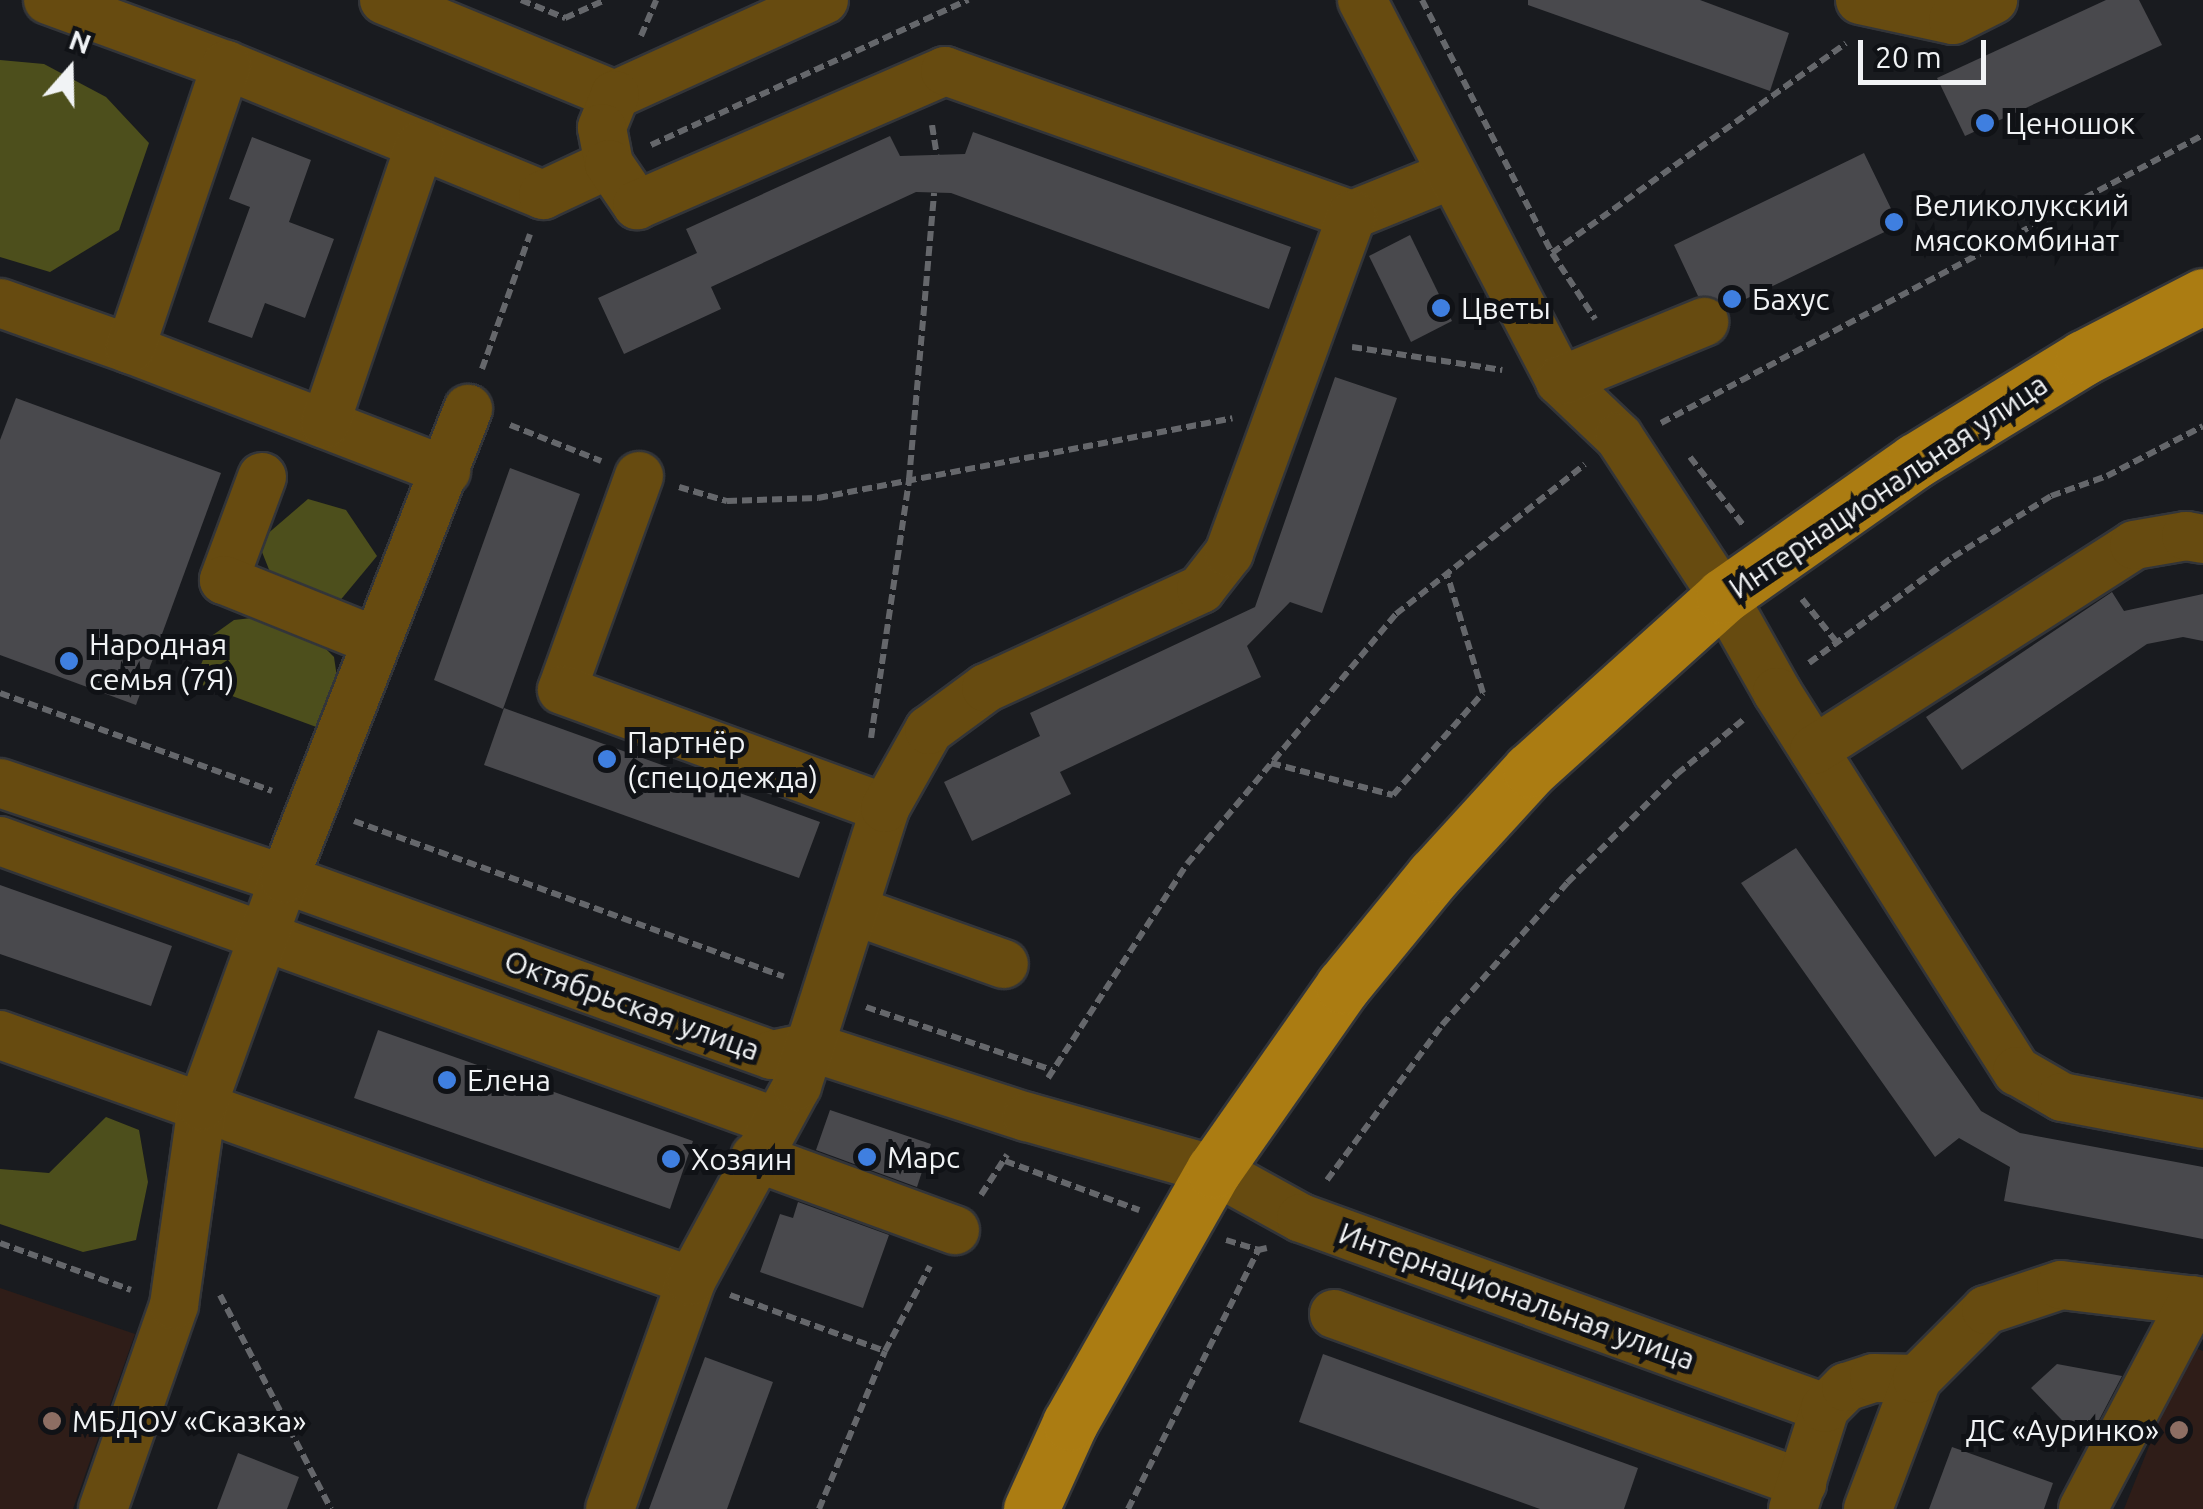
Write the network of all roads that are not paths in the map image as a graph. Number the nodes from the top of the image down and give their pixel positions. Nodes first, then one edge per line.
1 (48, 0) edge
2 (384, 0) edge
3 (824, 0) edge
4 (1362, 0) edge
5 (1993, 0) edge
6 (1876, 5) edge
7 (131, 13) edge
8 (226, 65) junction
9 (615, 95) junction
10 (420, 145) junction
11 (608, 164) junction
12 (1451, 174) junction
13 (1352, 215) junction
14 (2203, 296) edge
15 (0, 304) edge
16 (1704, 322) dead end
17 (130, 348) junction
18 (1560, 382) junction
19 (468, 409) road end
20 (324, 424) junction
21 (446, 471) junction
22 (640, 476) road end
23 (262, 478) dead end
24 (2203, 539) edge
25 (1723, 596) junction
26 (376, 642) junction
27 (1814, 750) junction
28 (0, 782) edge
29 (873, 803) junction
30 (0, 840) edge
31 (284, 878) junction
32 (855, 911) junction
33 (267, 934) junction
34 (1004, 964) dead end
35 (0, 1036) edge
36 (811, 1047) junction
37 (202, 1106) junction
38 (2203, 1124) edge
39 (765, 1140) junction
40 (1214, 1170) junction
41 (956, 1230) road end
42 (691, 1281) junction
43 (2198, 1301) edge
44 (1334, 1314) dead end
45 (1917, 1379) junction
46 (1825, 1408) junction
47 (1798, 1496) edge
48 (103, 1509) edge
49 (610, 1509) edge
50 (1031, 1509) edge
51 (1868, 1509) edge
52 (2084, 1509) edge

1 - 7 street
2 - 9 street
3 - 9 street
4 - 12 street
5 - 6 street
7 - 8 street
8 - 10 street
8 - 17 street
9 - 11 street
10 - 11 street
10 - 20 street
11 - 13 street
12 - 13 street
12 - 18 street
13 - 29 street
14 - 25 main road, Интернациональная улица
15 - 17 street
16 - 18 street
17 - 20 street
18 - 25 street
19 - 21 street
20 - 21 street
21 - 26 street
22 - 29 street
23 - 26 street
24 - 27 street
25 - 27 street
25 - 40 main road, Интернациональная улица
26 - 31 street
27 - 38 street
28 - 31 street, Октябрьская улица
29 - 32 street
30 - 33 street
31 - 33 street
31 - 36 street, Октябрьская улица
32 - 34 street
32 - 36 street
33 - 37 street
33 - 39 street
35 - 37 street
36 - 39 street
36 - 40 street, Октябрьская улица
37 - 42 street
37 - 48 street
39 - 41 street
39 - 42 street
40 - 46 street, Интернациональная улица
40 - 50 main road, Интернациональная улица
42 - 49 street
43 - 45 street
43 - 52 street
44 - 47 street
45 - 46 street
45 - 51 street
46 - 47 street

